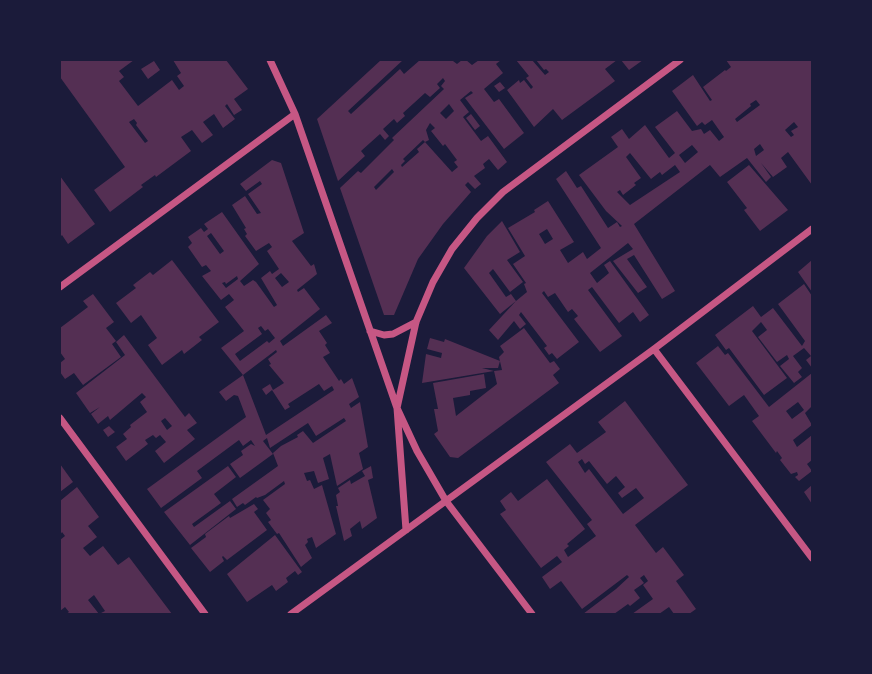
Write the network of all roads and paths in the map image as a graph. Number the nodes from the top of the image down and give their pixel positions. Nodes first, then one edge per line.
1 (270, 60) edge
2 (680, 60) edge
3 (295, 114) junction
4 (813, 229) edge
5 (60, 287) edge
6 (416, 321) junction
7 (370, 331) junction
8 (654, 349) junction
9 (397, 408) junction
10 (60, 418) edge
11 (446, 501) junction
12 (406, 530) junction
13 (813, 558) edge
14 (205, 614) edge
15 (291, 614) edge
16 (532, 614) edge

1 - 3 street
2 - 6 street
3 - 5 street
3 - 7 street
4 - 8 street
6 - 7 street
6 - 9 street
7 - 9 street
8 - 11 street
8 - 13 street
9 - 11 street
9 - 12 street
10 - 14 street
11 - 12 street
11 - 16 street
12 - 15 street

